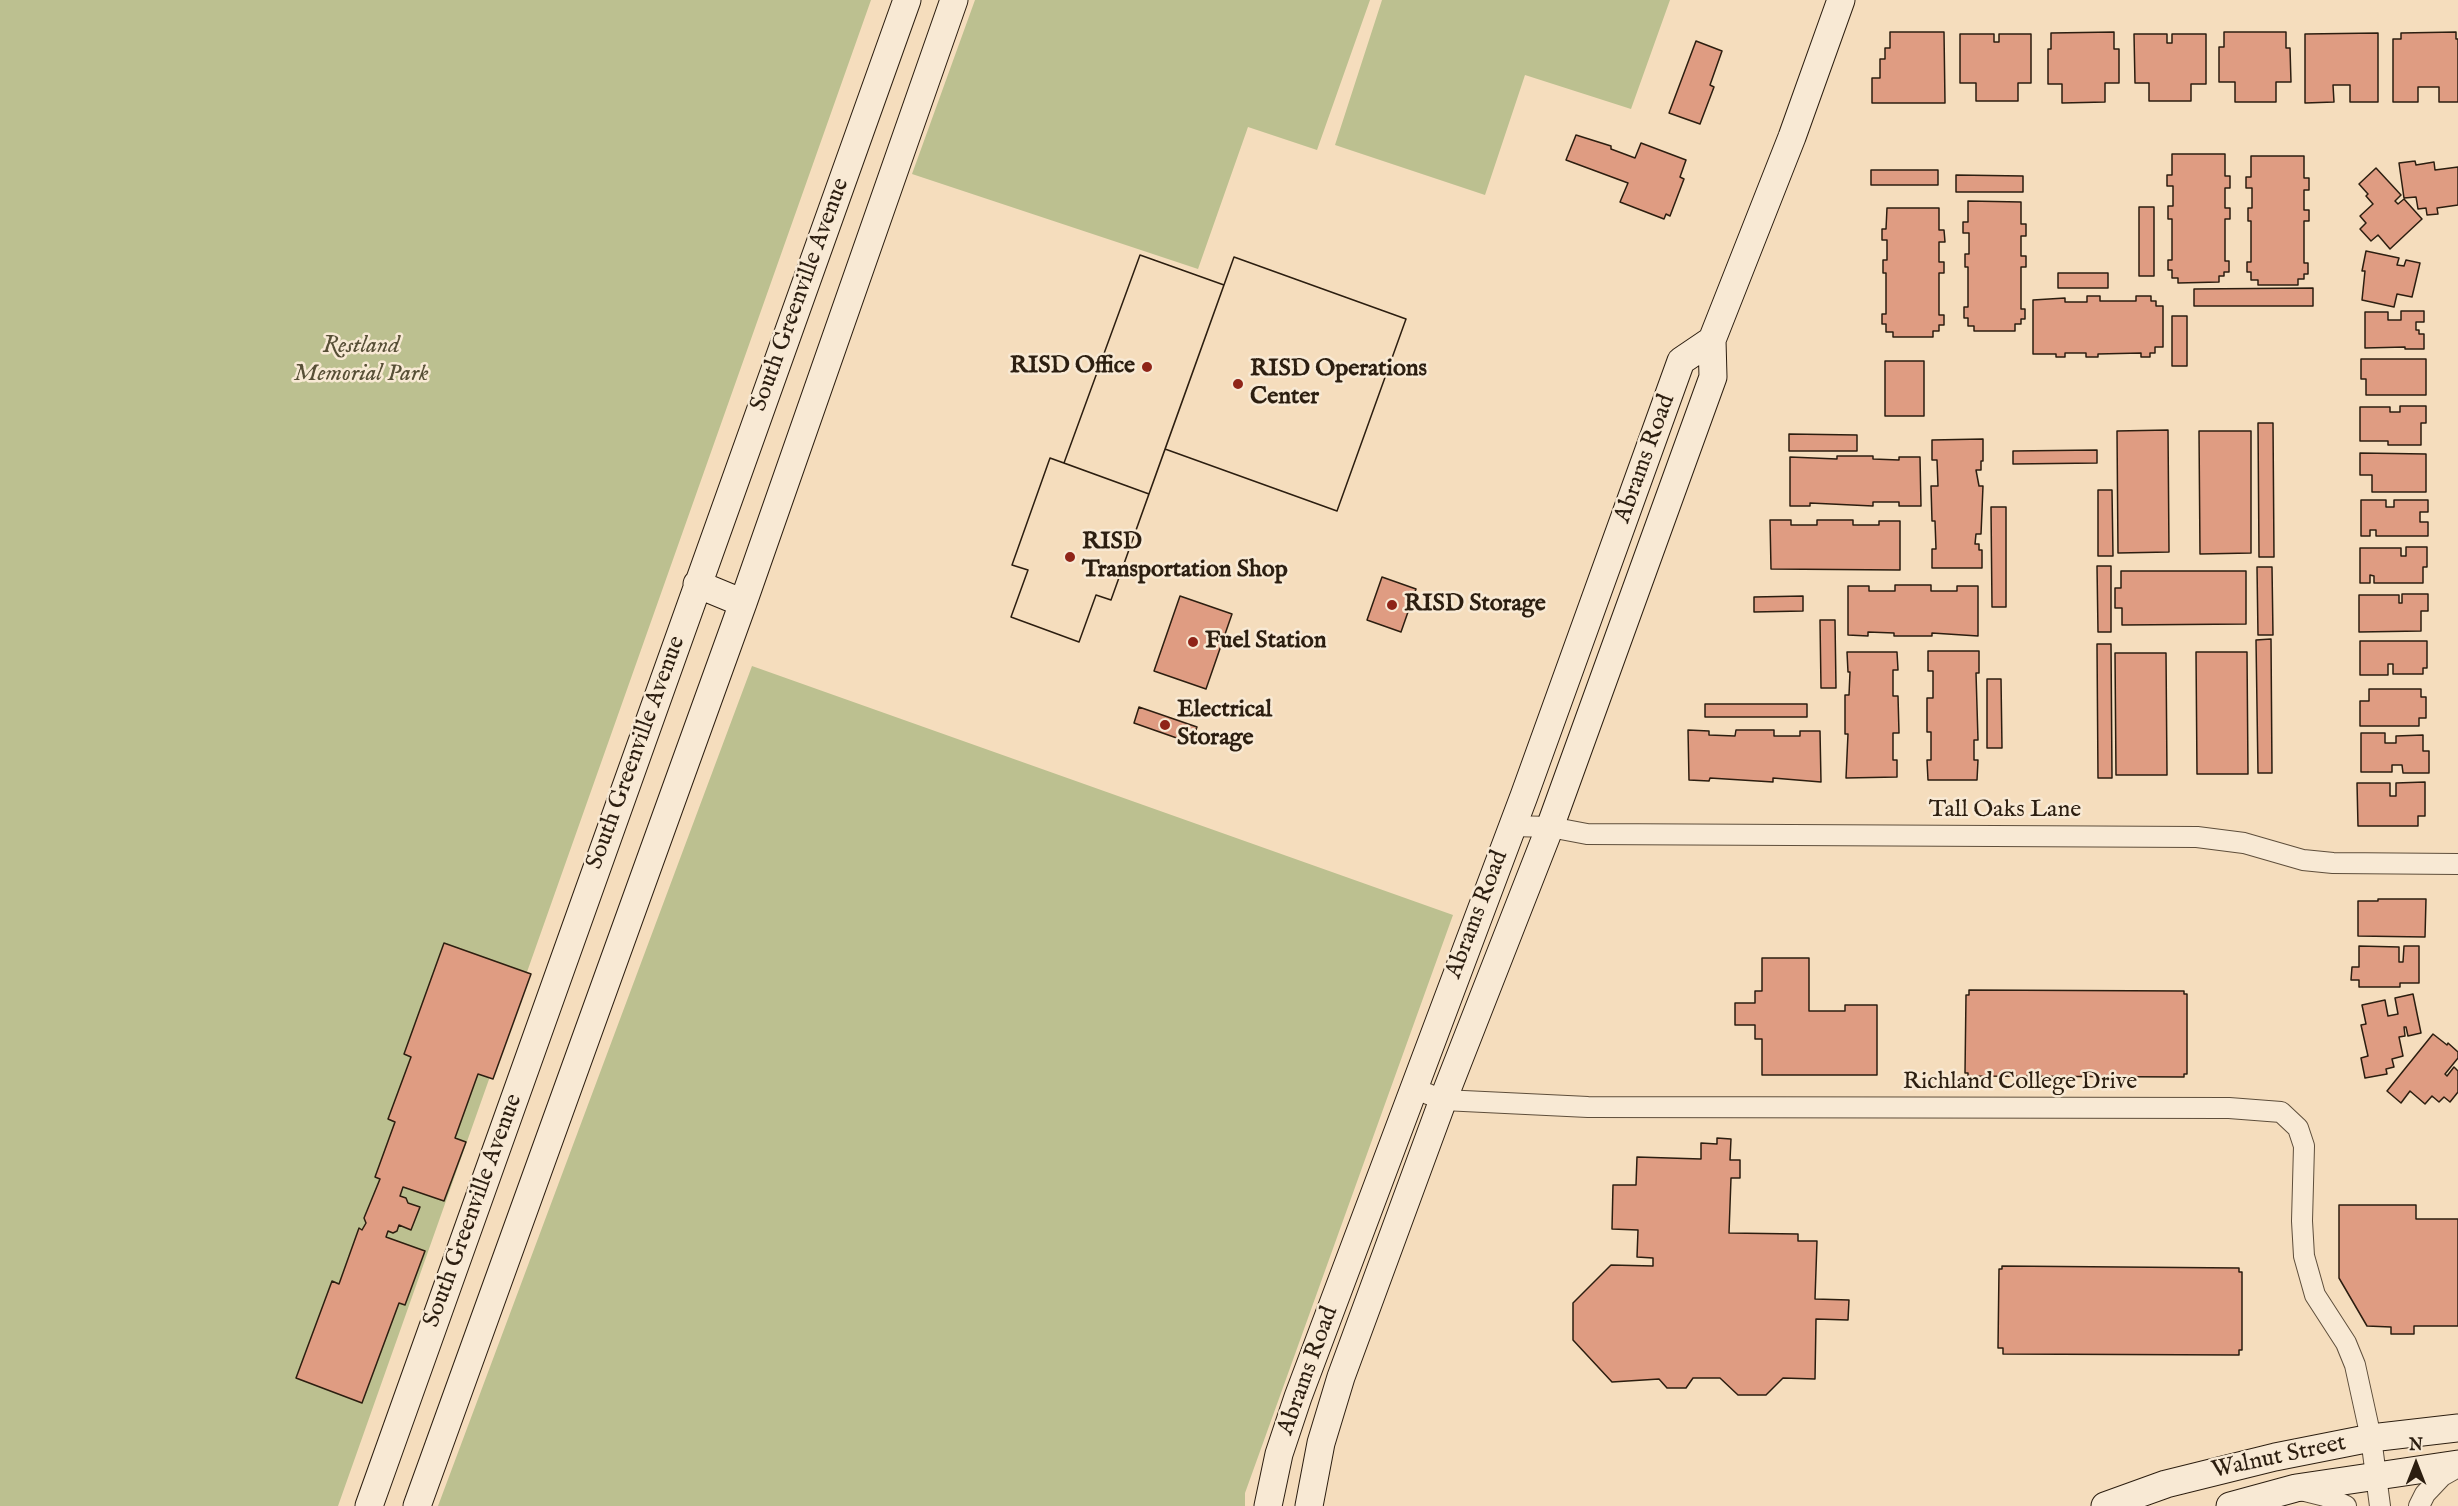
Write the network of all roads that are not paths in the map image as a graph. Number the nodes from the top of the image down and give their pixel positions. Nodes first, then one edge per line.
1 (907, 0) edge
2 (954, 0) edge
3 (1841, 0) edge
4 (848, 166) junction
5 (891, 182) junction
6 (1712, 340) junction
7 (697, 584) junction
8 (742, 603) junction
9 (1524, 796) junction
10 (1512, 826) junction
11 (1550, 827) junction
12 (2458, 864) edge
13 (1413, 1088) junction
14 (1443, 1100) junction
15 (1310, 1365) junction
16 (1341, 1377) junction
17 (2458, 1428) edge
18 (2372, 1438) junction
19 (2458, 1466) edge
20 (2376, 1475) junction
21 (2296, 1488) junction
22 (369, 1506) edge
23 (417, 1506) edge
24 (1268, 1506) edge
25 (1309, 1506) edge
26 (2105, 1506) edge
27 (2230, 1506) edge
28 (2346, 1506) edge
29 (2380, 1506) edge
30 (2419, 1506) edge

1 - 4 main road, South Greenville Avenue
2 - 5 main road, South Greenville Avenue
3 - 6 main road, Abrams Road
4 - 5 main road
4 - 7 main road, South Greenville Avenue
5 - 8 main road, South Greenville Avenue
6 - 9 main road, Abrams Road
6 - 11 main road, Abrams Road
7 - 8 main road
7 - 22 main road, South Greenville Avenue
8 - 23 main road, South Greenville Avenue
9 - 10 main road, Abrams Road
9 - 11 street
10 - 11 street, Tall Oaks Lane
10 - 13 main road, Abrams Road
11 - 12 street, Tall Oaks Lane
11 - 14 main road, Abrams Road
13 - 14 street, Richland College Drive
13 - 15 main road, Abrams Road
14 - 16 main road, Abrams Road
14 - 18 street, Richland College Drive
15 - 16 main road
15 - 24 main road, Abrams Road
16 - 25 main road, Abrams Road
17 - 18 main road, Walnut Street
18 - 20 street, Richland College Drive
18 - 26 main road, Walnut Street
19 - 20 main road, Walnut Street
19 - 30 street
20 - 21 main road, Walnut Street
20 - 29 street, Richland College Drive
21 - 27 main road, Walnut Street
21 - 28 street

